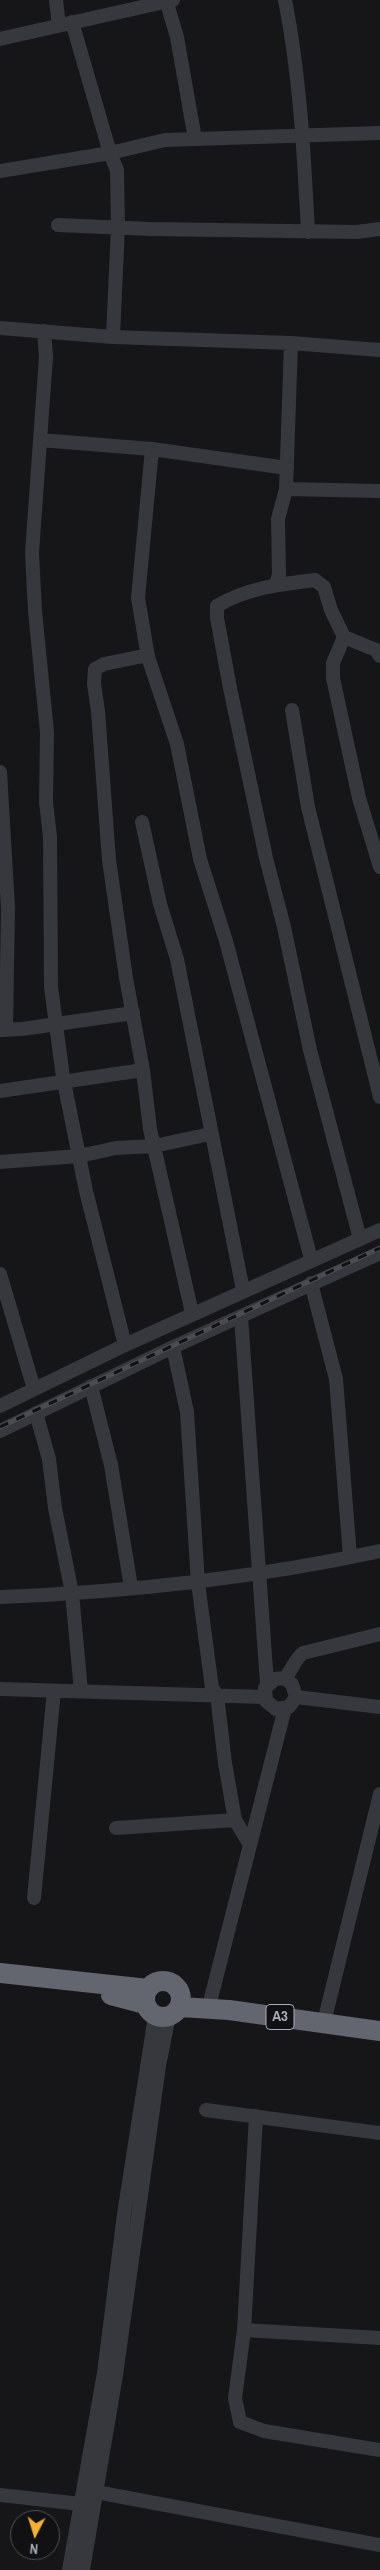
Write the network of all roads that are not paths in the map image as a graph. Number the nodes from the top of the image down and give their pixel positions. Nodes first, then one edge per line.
1 (56, 0) edge
2 (169, 0) edge
3 (285, 0) edge
4 (66, 23) junction
5 (0, 39) edge
6 (380, 133) edge
7 (303, 136) junction
8 (195, 139) junction
9 (110, 153) junction
10 (0, 171) edge
11 (58, 225) dead end
12 (118, 226) junction
13 (380, 229) edge
14 (308, 232) junction
15 (0, 328) edge
16 (44, 331) junction
17 (114, 337) junction
18 (291, 344) junction
19 (380, 350) edge
20 (40, 440) junction
21 (152, 449) junction
22 (287, 468) junction
23 (286, 489) junction
24 (380, 491) edge
25 (276, 584) junction
26 (344, 637) junction
27 (148, 655) junction
28 (380, 656) edge
29 (292, 710) dead end
30 (0, 772) edge
31 (142, 822) dead end
32 (380, 868) edge
33 (133, 1013) junction
34 (55, 1023) junction
35 (3, 1030) edge
36 (143, 1070) junction
37 (64, 1081) junction
38 (0, 1091) edge
39 (380, 1098) edge
40 (210, 1134) junction
41 (154, 1146) junction
42 (79, 1156) junction
43 (0, 1162) edge
44 (380, 1230) edge
45 (360, 1239) junction
46 (379, 1257) edge
47 (311, 1260) junction
48 (0, 1274) edge
49 (311, 1283) junction
50 (244, 1290) junction
51 (192, 1313) junction
52 (242, 1317) junction
53 (125, 1345) junction
54 (173, 1347) junction
55 (91, 1386) junction
56 (34, 1389) junction
57 (0, 1406) edge
58 (36, 1413) junction
59 (0, 1431) edge
60 (380, 1551) edge
61 (350, 1558) junction
62 (260, 1575) junction
63 (198, 1583) junction
64 (131, 1587) junction
65 (72, 1593) junction
66 (0, 1597) edge
67 (380, 1634) edge
68 (285, 1678) junction
69 (0, 1689) edge
70 (266, 1690) junction
71 (54, 1691) junction
72 (81, 1691) junction
73 (218, 1695) junction
74 (296, 1697) junction
75 (380, 1707) edge
76 (285, 1708) junction
77 (380, 1794) edge
78 (236, 1820) junction
79 (116, 1828) dead end
80 (249, 1842) junction
81 (34, 1898) dead end
82 (0, 1973) edge
83 (0, 1982) edge
84 (211, 1998) junction
85 (163, 2004) junction
86 (326, 2014) junction
87 (380, 2020) edge
88 (380, 2031) edge
89 (206, 2110) dead end
90 (256, 2116) junction
91 (380, 2133) edge
92 (244, 2330) junction
93 (380, 2338) edge
94 (380, 2450) edge
95 (96, 2492) junction
96 (0, 2495) edge
97 (81, 2504) junction
98 (380, 2545) edge
99 (69, 2570) edge
100 (83, 2570) edge

1 - 4 street
2 - 4 street
2 - 8 street
3 - 7 street
4 - 5 street
4 - 9 street
6 - 7 street
7 - 8 street
7 - 14 street
8 - 9 street
9 - 10 street
9 - 12 street
11 - 12 street
12 - 14 street
12 - 17 street
13 - 14 street
15 - 16 street
16 - 17 street
16 - 20 street
17 - 18 street
18 - 19 street
18 - 22 street
20 - 21 street
20 - 34 street
21 - 22 street
21 - 27 street
22 - 23 street
23 - 24 street
23 - 25 street
25 - 26 street
25 - 45 street
26 - 28 street
26 - 32 street
27 - 33 street
27 - 47 street
29 - 39 street
30 - 35 street
31 - 40 street
33 - 34 street
33 - 36 street
34 - 35 street
34 - 37 street
36 - 37 street
36 - 41 street
37 - 38 street
37 - 42 street
40 - 41 street
40 - 50 street
41 - 42 street
41 - 51 street
42 - 43 street
42 - 53 street
44 - 45 street
45 - 47 street
46 - 49 street
47 - 50 street
48 - 56 street
49 - 52 street
49 - 61 street
50 - 51 street
51 - 53 street
52 - 54 street
52 - 62 street
53 - 56 street
54 - 55 street
54 - 63 street
55 - 58 street
55 - 64 street
56 - 57 street
58 - 59 street
58 - 65 street
60 - 61 street
61 - 62 street
62 - 63 street
62 - 70 street
63 - 64 street
63 - 73 street
64 - 65 street
65 - 66 street
65 - 72 street
67 - 68 street
68 - 70 street
68 - 74 street
69 - 71 street
70 - 73 street
70 - 76 street
71 - 72 street
71 - 81 street
72 - 73 street
73 - 78 street
74 - 75 street
74 - 76 street
76 - 80 street
77 - 86 street
78 - 79 street
78 - 80 street
80 - 84 street
82 - 85 highway, A3
83 - 85 highway, A3
84 - 85 highway, A3
84 - 86 highway, A3
85 - 88 highway, A3
85 - 95 street
85 - 97 street
86 - 87 highway, A3
89 - 90 street
90 - 91 street
90 - 92 street
92 - 93 street
92 - 94 street
95 - 98 street
95 - 100 street
96 - 97 street
97 - 99 street

